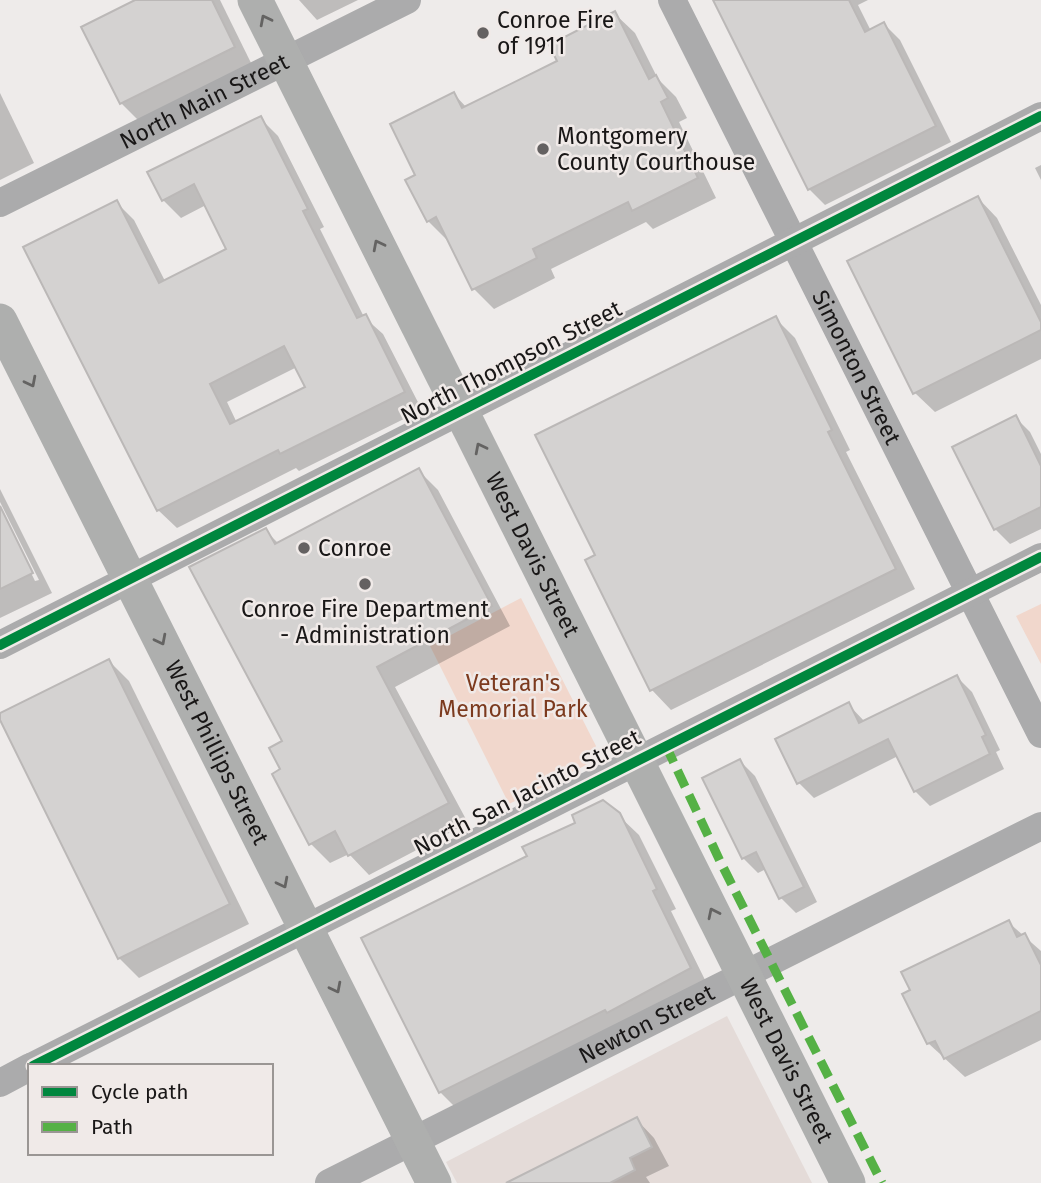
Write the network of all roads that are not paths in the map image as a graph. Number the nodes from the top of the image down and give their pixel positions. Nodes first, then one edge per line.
1 (255, 0) edge
2 (407, 0) edge
3 (672, 0) edge
4 (286, 61) junction
5 (1041, 116) edge
6 (0, 203) edge
7 (793, 243) junction
8 (0, 321) edge
9 (460, 410) junction
10 (1041, 557) edge
11 (130, 579) junction
12 (970, 593) junction
13 (0, 645) edge
14 (1041, 734) edge
15 (638, 760) junction
16 (1041, 826) edge
17 (305, 927) junction
18 (743, 975) junction
19 (37, 1064) edge
20 (28, 1069) edge
21 (0, 1083) edge
22 (412, 1140) junction
23 (329, 1183) edge
24 (434, 1183) edge
25 (848, 1183) edge

4 -> 1 main road, West Davis Street
2 - 4 street, North Main Street
3 - 7 street, Simonton Street
4 - 6 street, North Main Street
9 -> 4 main road, West Davis Street
5 - 7 street, North Thompson Street
7 - 9 street, North Thompson Street
7 - 12 street, Simonton Street
8 -> 11 main road, West Phillips Street
9 - 11 street, North Thompson Street
15 -> 9 main road, West Davis Street
10 - 12 street, North San Jacinto Street
11 - 13 street, North Thompson Street
11 -> 17 main road, West Phillips Street
12 - 14 street, Simonton Street
12 - 15 street, North San Jacinto Street
15 - 17 street, North San Jacinto Street
18 -> 15 main road, West Davis Street
16 - 18 street, Newton Street
17 - 19 street, North San Jacinto Street
17 -> 22 main road, West Phillips Street
18 - 22 street, Newton Street
18 - 25 main road, West Davis Street
20 - 21 street, North San Jacinto Street
22 - 23 street, Newton Street
22 - 24 main road, West Phillips Street

